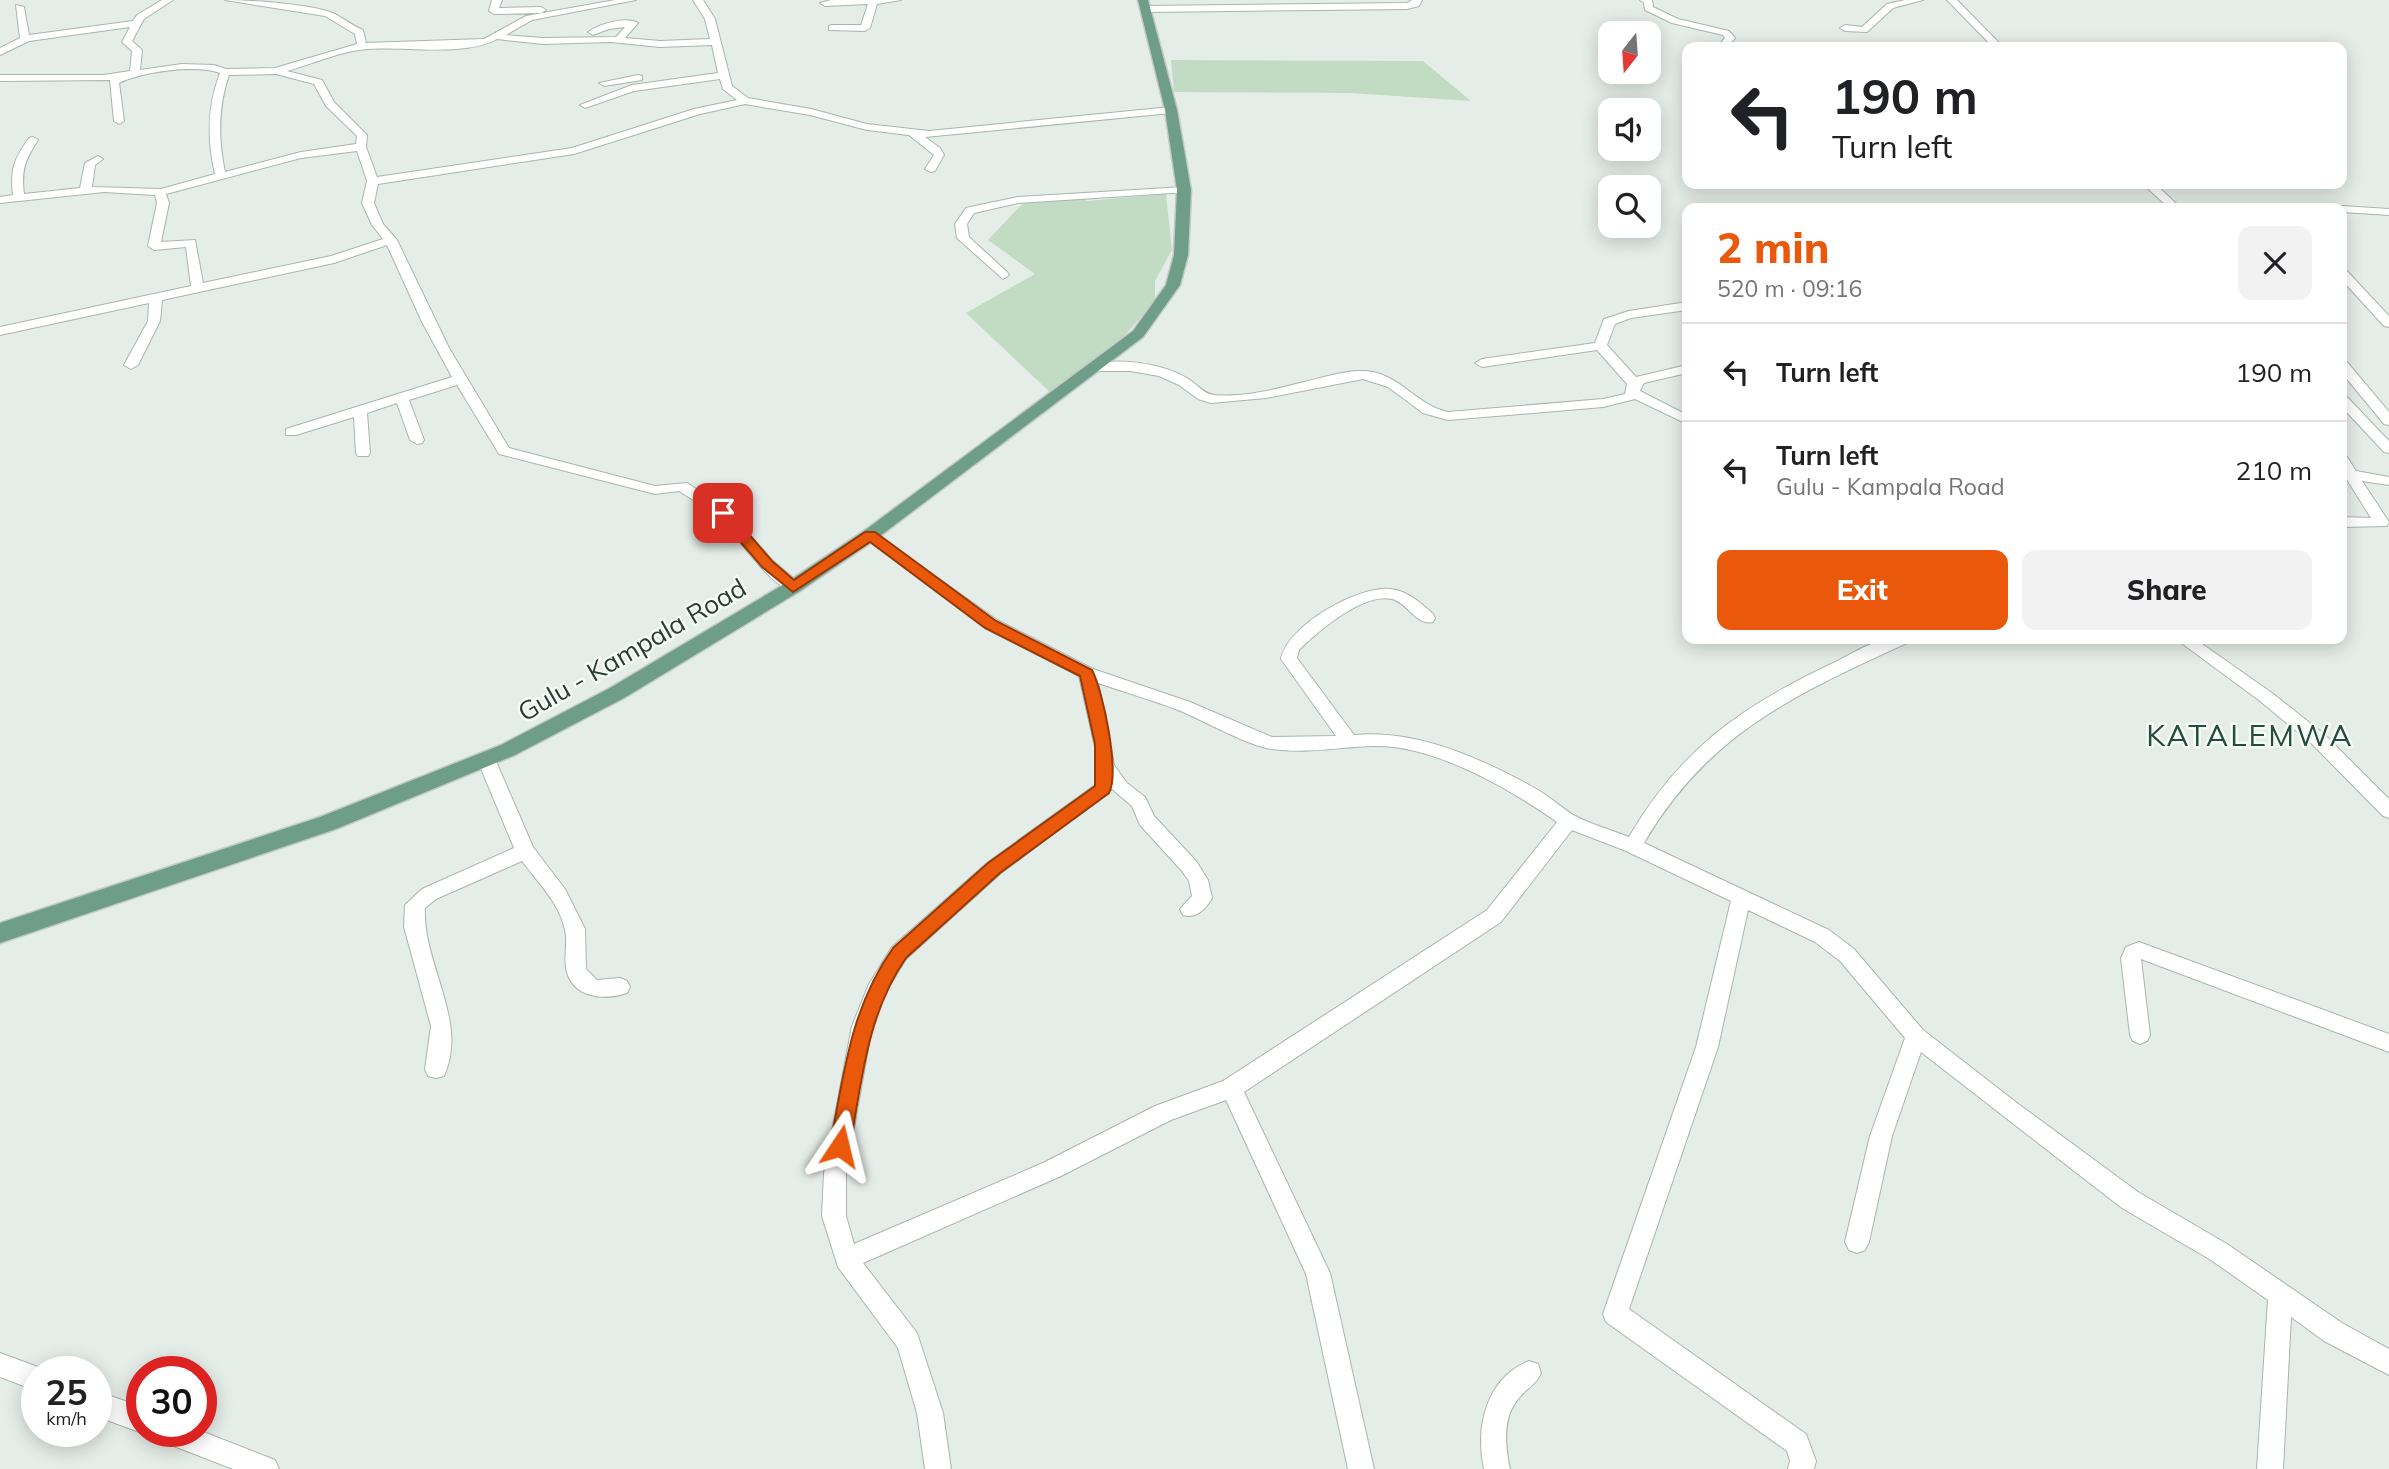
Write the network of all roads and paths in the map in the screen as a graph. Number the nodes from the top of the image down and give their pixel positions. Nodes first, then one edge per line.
1 (168, 0) edge
2 (230, 0) edge
3 (520, 0) edge
4 (631, 0) edge
5 (698, 0) edge
6 (895, 0) edge
7 (1417, 0) edge
8 (1645, 0) edge
9 (1918, 0) edge
10 (1952, 0) edge
11 (873, 1) edge
12 (496, 2) edge
13 (825, 3) dead end
14 (1145, 5) edge
15 (19, 6) dead end
16 (551, 13) junction
17 (136, 23) junction
18 (832, 28) dead end
19 (1845, 28) dead end
20 (499, 37) junction
21 (591, 37) junction
22 (27, 38) junction
23 (618, 40) junction
24 (716, 42) junction
25 (1726, 42) edge
26 (1993, 42) edge
27 (362, 46) junction
28 (0, 52) edge
29 (276, 71) junction
30 (225, 72) junction
31 (135, 73) junction
32 (724, 75) junction
33 (641, 77) junction
34 (0, 78) edge
35 (604, 83) dead end
36 (745, 101) junction
37 (585, 105) dead end
38 (1171, 110) junction
39 (119, 121) dead end
40 (913, 133) junction
41 (33, 139) dead end
42 (361, 147) junction
43 (98, 159) dead end
44 (931, 169) dead end
45 (221, 176) junction
46 (373, 181) junction
47 (2154, 189) edge
48 (1184, 190) junction
49 (84, 191) junction
50 (161, 192) junction
51 (19, 198) junction
52 (0, 200) edge
53 (2170, 203) edge
54 (2347, 209) edge
55 (2389, 210) edge
56 (391, 240) junction
57 (1003, 275) dead end
58 (2347, 278) edge
59 (198, 290) junction
60 (156, 299) junction
61 (1682, 307) edge
62 (2389, 323) edge
63 (0, 331) edge
64 (1600, 346) junction
65 (1482, 363) dead end
66 (131, 365) dead end
67 (1097, 367) junction
68 (1682, 370) edge
69 (2347, 371) edge
70 (458, 380) junction
71 (1634, 388) junction
72 (2347, 393) edge
73 (401, 397) junction
74 (2347, 405) edge
75 (360, 410) junction
76 (1682, 417) edge
77 (2389, 421) edge
78 (291, 432) dead end
79 (2389, 432) edge
80 (416, 440) dead end
81 (2389, 449) edge
82 (363, 453) dead end
83 (2347, 468) edge
84 (2347, 473) edge
85 (2389, 481) edge
86 (2347, 522) edge
87 (870, 535) junction
88 (793, 587) junction
89 (1427, 618) dead end
90 (1890, 644) edge
91 (2192, 644) edge
92 (1087, 673) junction
93 (1348, 740) junction
94 (486, 759) junction
95 (1105, 766) junction
96 (2389, 811) edge
97 (1569, 821) junction
98 (1633, 846) junction
99 (525, 851) junction
100 (1741, 899) junction
101 (1190, 909) dead end
102 (0, 933) edge
103 (620, 987) dead end
104 (2140, 1035) dead end
105 (1916, 1036) junction
106 (2389, 1043) edge
107 (436, 1069) dead end
108 (1231, 1088) junction
109 (1857, 1242) dead end
110 (846, 1259) junction
111 (2280, 1295) junction
112 (2389, 1363) edge
113 (0, 1365) edge
114 (21, 1373) edge
115 (1529, 1373) dead end
116 (209, 1447) edge
117 (266, 1469) edge
118 (938, 1469) edge
119 (1361, 1469) edge
120 (1497, 1469) edge
121 (1801, 1469) edge
122 (2270, 1469) edge

1 - 17 street
2 - 27 street
3 - 12 street
4 - 16 street
5 - 24 street
6 - 11 street
7 - 14 street
8 - 25 street
9 - 19 street
10 - 26 street
11 - 13 street
11 - 18 street
12 - 16 street
14 - 38 main road, Gulu - Kampala Road
15 - 22 street
16 - 20 street
17 - 22 street
17 - 31 street
20 - 21 street
20 - 27 street
21 - 23 street
21 - 23 street
22 - 28 street
23 - 24 street
24 - 32 street
27 - 29 street
29 - 30 street
29 - 42 street
30 - 31 street
30 - 45 street
31 - 34 street
31 - 39 street
32 - 33 street
32 - 36 street
33 - 35 street
33 - 37 street
36 - 40 street
36 - 46 street
38 - 40 street
38 - 48 main road, Gulu - Kampala Road
40 - 44 street
41 - 51 street
42 - 45 street
42 - 46 street
43 - 49 street
45 - 50 street
46 - 56 street
47 - 53 street
48 - 57 street
48 - 67 main road, Gulu - Kampala Road
49 - 50 street
49 - 51 street
50 - 59 street
51 - 52 street
54 - 55 street
56 - 59 street
56 - 70 street
58 - 62 street
59 - 60 street
60 - 63 street
60 - 66 street
61 - 64 street
64 - 65 street
64 - 71 street
67 - 71 street
67 - 87 main road, Gulu - Kampala Road
68 - 71 street
69 - 77 street
70 - 73 street
70 - 88 street
71 - 76 street
72 - 79 street
73 - 75 street
73 - 80 street
74 - 81 street
75 - 78 street
75 - 82 street
83 - 86 street
84 - 85 street
87 - 88 main road, Gulu - Kampala Road
87 - 92 street
88 - 94 main road, Gulu - Kampala Road
89 - 93 street
90 - 98 street
91 - 96 street
92 - 93 street
92 - 95 street
93 - 97 street
94 - 99 street
94 - 102 main road, Gulu - Kampala Road
95 - 101 street
95 - 110 street
97 - 98 street
97 - 108 street
98 - 100 street
99 - 103 street
99 - 107 street
100 - 105 street
100 - 121 street
104 - 106 street
105 - 109 street
105 - 111 street
108 - 110 street
108 - 119 street
110 - 118 street
111 - 112 street
111 - 122 street
113 - 114 street
115 - 120 street
116 - 117 street

